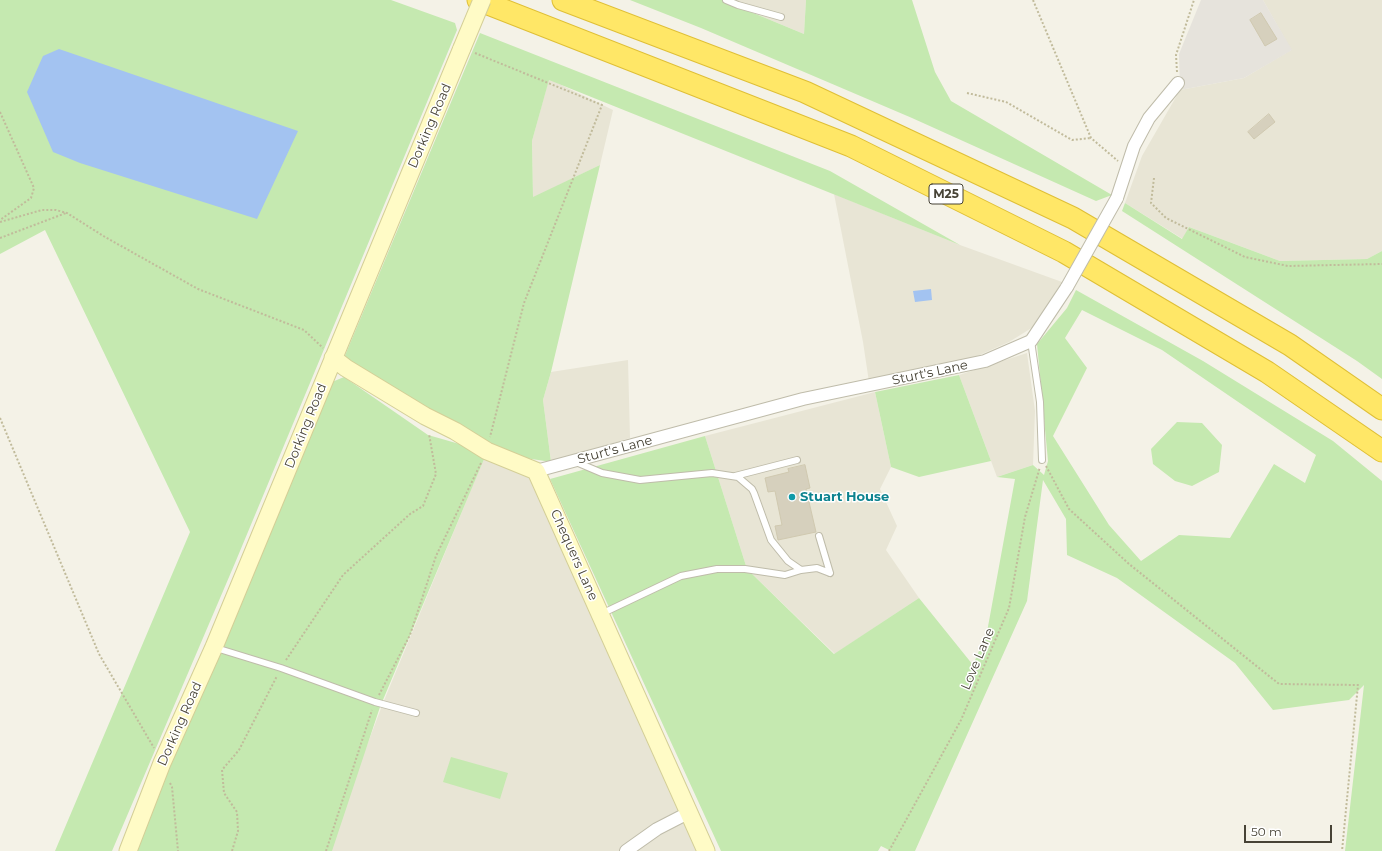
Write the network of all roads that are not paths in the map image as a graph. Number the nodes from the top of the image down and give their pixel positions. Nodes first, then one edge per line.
1 (478, 0) edge
2 (482, 0) edge
3 (563, 0) edge
4 (726, 0) edge
5 (781, 17) dead end
6 (1178, 83) road end
7 (1031, 341) junction
8 (333, 358) junction
9 (1382, 409) edge
10 (1382, 451) edge
11 (797, 460) dead end
12 (1042, 460) road end
13 (575, 461) junction
14 (536, 471) junction
15 (735, 476) junction
16 (819, 536) dead end
17 (801, 570) junction
18 (600, 614) junction
19 (214, 647) junction
20 (416, 713) dead end
21 (690, 812) junction
22 (128, 851) edge
23 (626, 851) edge
24 (706, 851) edge

1 - 10 highway, M25
2 - 8 main road, Dorking Road, bridge
3 - 9 highway, M25
4 - 5 lane
6 - 7 street, bridge
7 - 12 lane
7 - 13 street, Sturt's Lane
8 - 14 main road
8 - 19 main road, Dorking Road
11 - 15 lane
13 - 14 street, Sturt's Lane
13 - 15 lane
14 - 18 main road, Chequers Lane
15 - 17 lane
16 - 17 lane
17 - 18 lane
18 - 21 main road, Chequers Lane
19 - 20 lane
19 - 22 main road, Dorking Road
21 - 23 street
21 - 24 main road, Chequers Lane

